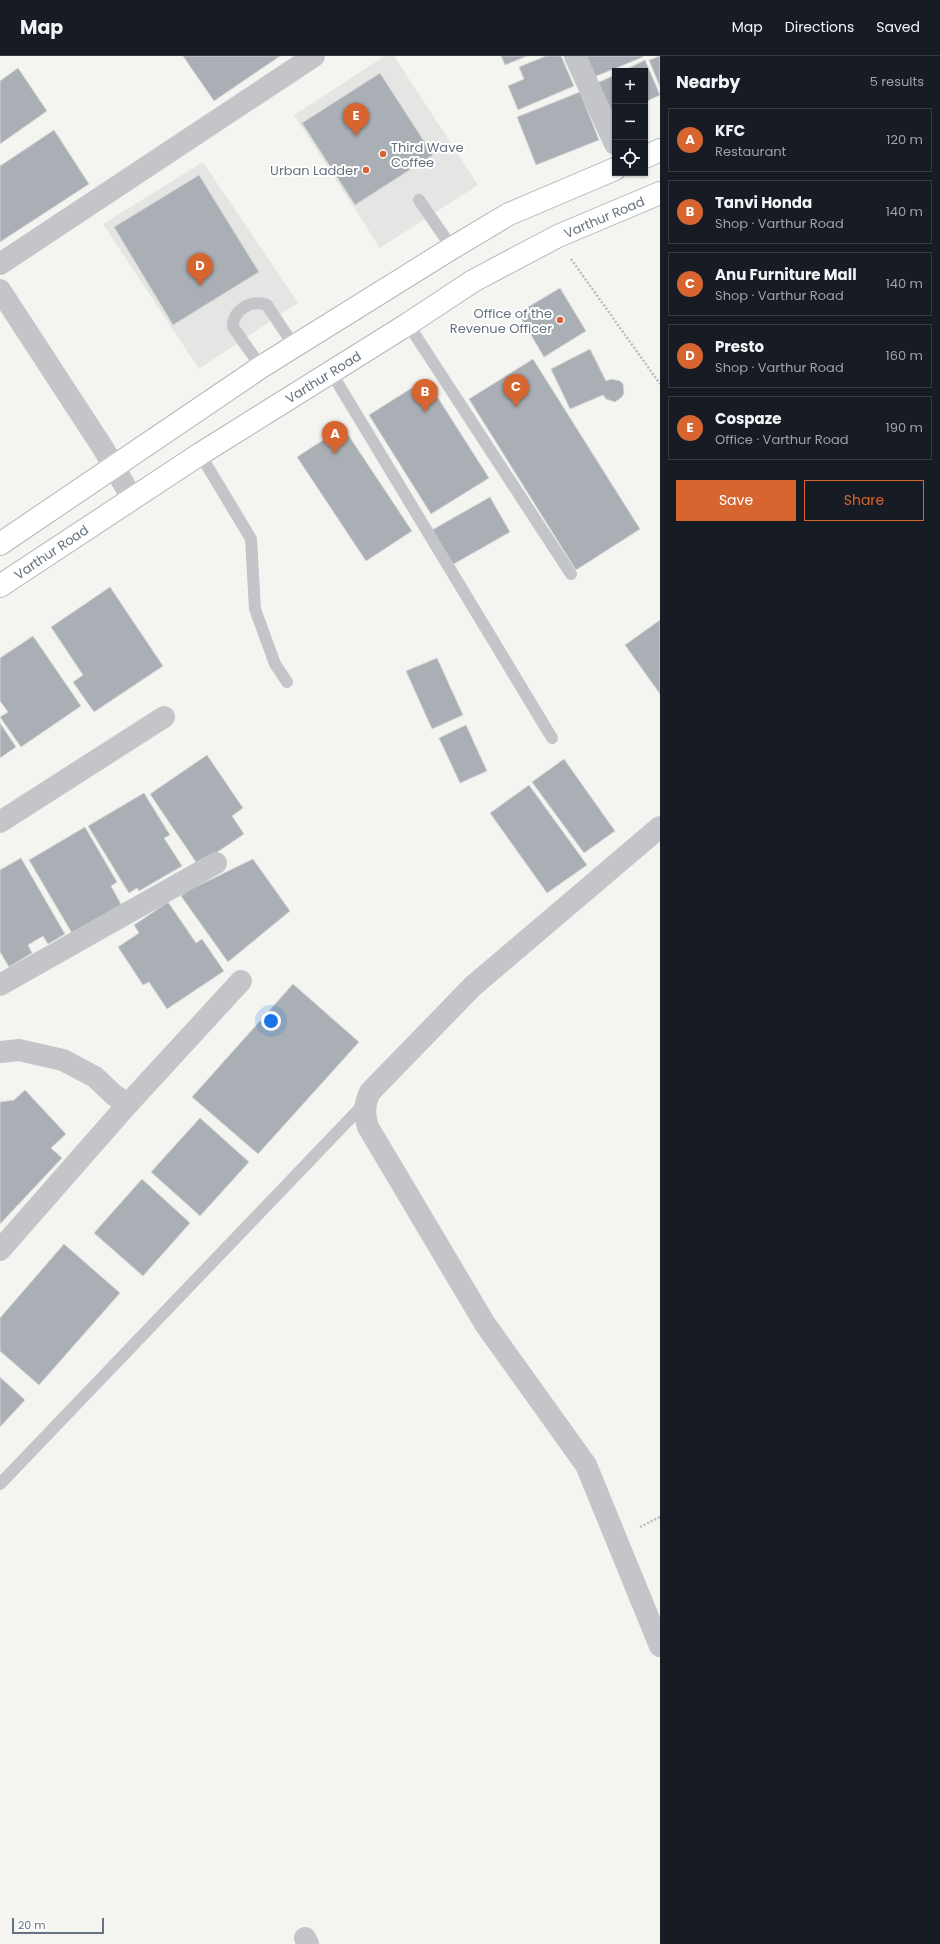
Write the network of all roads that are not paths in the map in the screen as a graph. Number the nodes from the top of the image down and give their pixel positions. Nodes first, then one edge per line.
1 (314, 56) edge
2 (575, 56) edge
3 (613, 140) edge
4 (660, 150) edge
5 (648, 155) edge
6 (612, 170) edge
7 (660, 193) edge
8 (419, 200) dead end
9 (452, 248) junction
10 (0, 264) edge
11 (0, 290) edge
12 (408, 324) junction
13 (294, 346) junction
14 (261, 367) junction
15 (331, 372) junction
16 (200, 454) junction
17 (113, 466) junction
18 (132, 498) junction
19 (0, 544) edge
20 (572, 574) dead end
21 (0, 586) edge
22 (287, 682) dead end
23 (164, 717) dead end
24 (552, 738) dead end
25 (0, 822) edge
26 (660, 827) edge
27 (216, 863) dead end
28 (241, 981) dead end
29 (0, 984) edge
30 (0, 1052) edge
31 (365, 1103) junction
32 (128, 1104) junction
33 (0, 1250) edge
34 (0, 1484) edge
35 (660, 1646) edge

1 - 10 street
2 - 3 street
4 - 5 main road
6 - 9 main road
7 - 12 main road, Varthur Road
8 - 9 lane
9 - 13 main road
11 - 17 street
12 - 15 main road, Varthur Road
12 - 20 lane
13 - 14 main road
13 - 14 lane
14 - 17 main road
15 - 16 main road, Varthur Road
15 - 24 lane
16 - 18 main road, Varthur Road
16 - 22 lane
17 - 18 street
17 - 19 main road
18 - 21 main road, Varthur Road
23 - 25 street
26 - 31 street
27 - 29 street
28 - 32 street
30 - 32 street
31 - 34 lane
31 - 35 street
32 - 33 street

